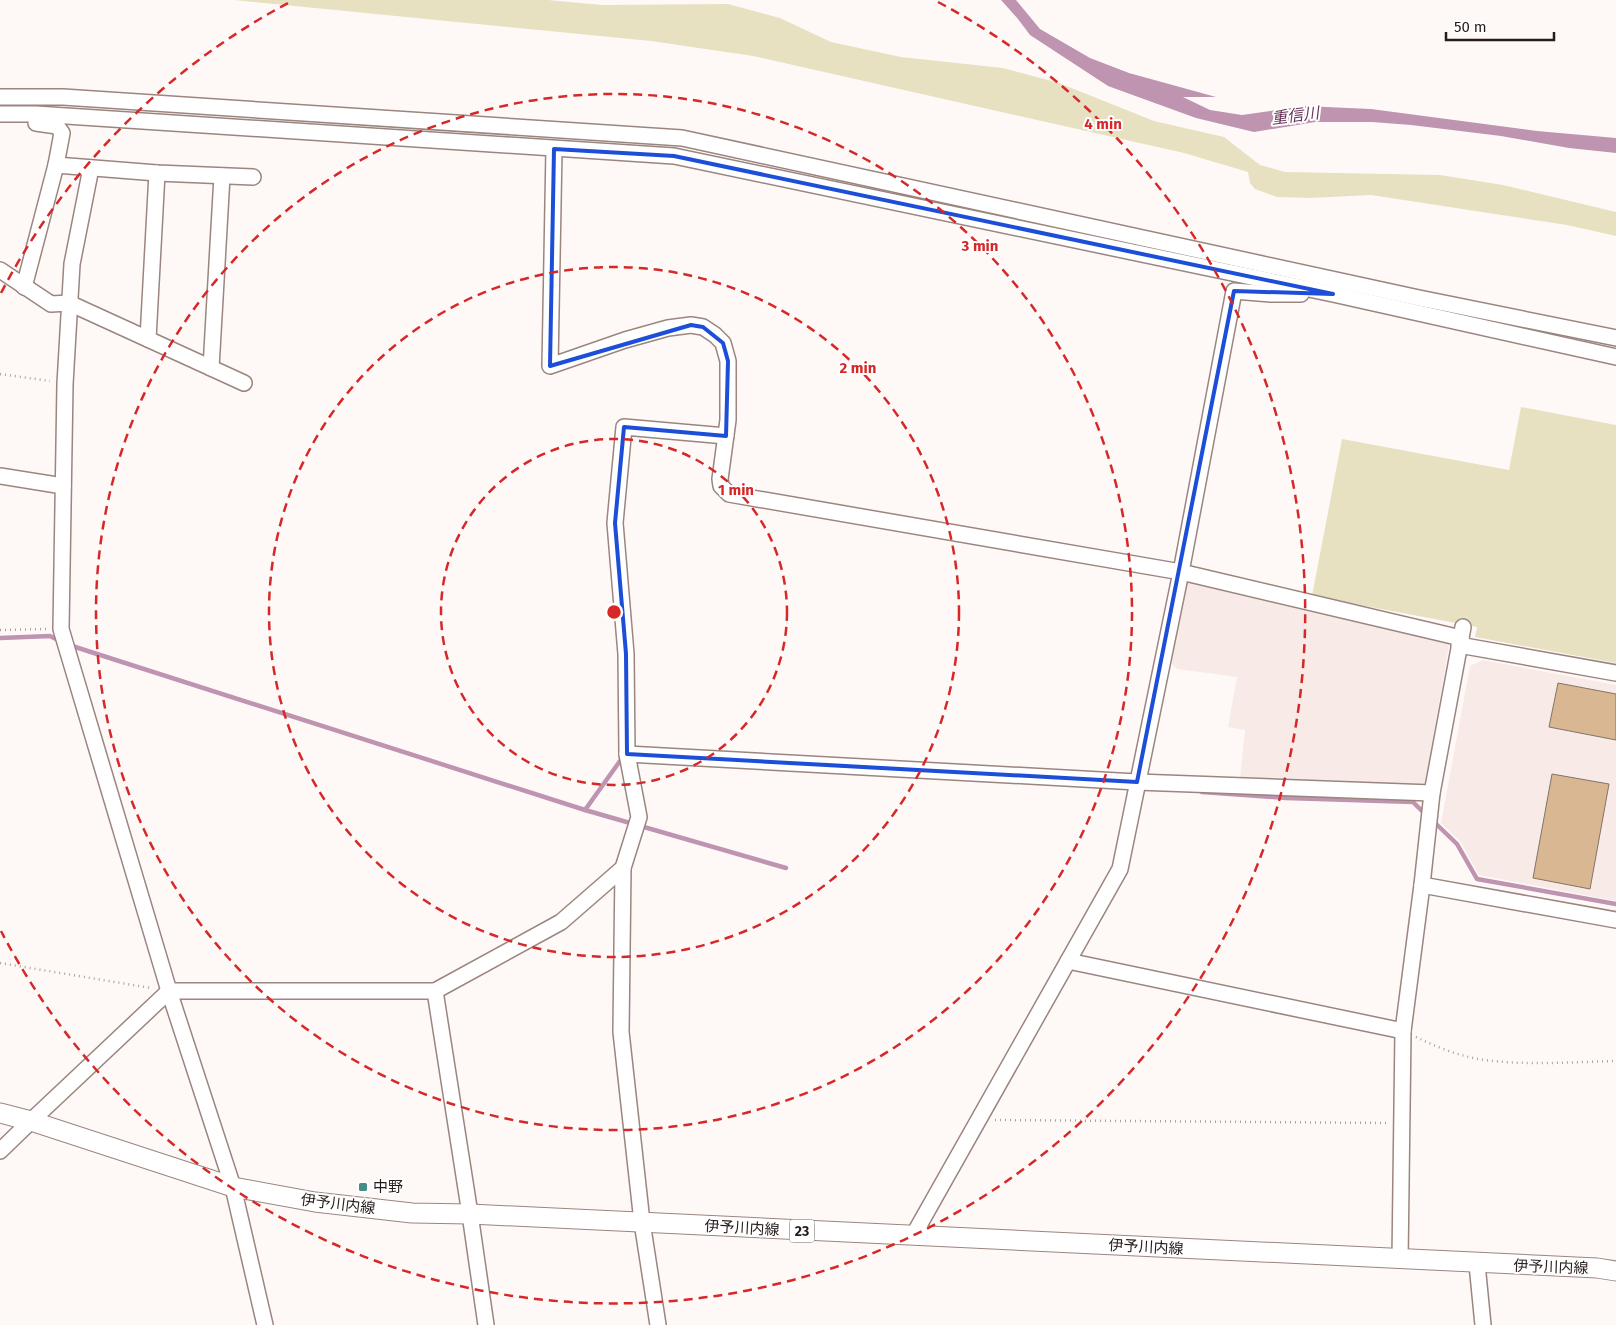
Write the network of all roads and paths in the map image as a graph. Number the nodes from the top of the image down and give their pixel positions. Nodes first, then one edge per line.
1 (0, 97) edge
2 (0, 116) edge
3 (554, 149) junction
4 (56, 165) junction
5 (91, 168) junction
6 (157, 173) junction
7 (222, 176) junction
8 (253, 177) dead end
9 (0, 270) edge
10 (24, 286) junction
11 (1333, 294) junction
12 (1420, 298) junction
13 (69, 303) junction
14 (1616, 338) edge
15 (148, 339) junction
16 (1616, 357) edge
17 (211, 368) junction
18 (0, 374) edge
19 (244, 383) dead end
20 (64, 384) junction
21 (726, 436) junction
22 (0, 476) edge
23 (63, 486) junction
24 (1182, 572) junction
25 (60, 629) junction
26 (0, 630) edge
27 (1461, 637) junction
28 (1616, 672) edge
29 (627, 754) junction
30 (1138, 782) junction
31 (1432, 793) junction
32 (623, 868) junction
33 (1422, 886) junction
34 (1616, 920) edge
35 (1068, 961) junction
36 (0, 963) edge
37 (169, 991) junction
38 (435, 991) junction
39 (1403, 1031) junction
40 (1616, 1061) edge
41 (0, 1113) edge
42 (978, 1120) junction
43 (30, 1121) junction
44 (1402, 1123) junction
45 (0, 1151) edge
46 (233, 1186) junction
47 (470, 1214) junction
48 (642, 1222) junction
49 (913, 1236) junction
50 (1400, 1260) junction
51 (1477, 1264) junction
52 (1616, 1269) edge
53 (265, 1325) edge
54 (486, 1325) edge
55 (658, 1325) edge
56 (1483, 1325) edge

1 - 12 street
2 - 3 street
2 - 4 street
3 - 11 street
3 - 21 street
4 - 5 street
4 - 10 street
5 - 6 street
5 - 13 street
6 - 7 street
6 - 15 street
7 - 8 street
7 - 17 street
9 - 10 street
10 - 13 street
11 - 12 street
11 - 16 street
11 - 24 street
12 - 14 street
13 - 15 street
13 - 20 street
15 - 17 street
17 - 19 street
18 - 20 path
20 - 23 street
21 - 24 street
21 - 29 street
22 - 23 street
23 - 25 street
24 - 27 street
24 - 30 street
25 - 26 path
25 - 37 street
27 - 28 street
27 - 31 street
29 - 30 street
29 - 32 street
30 - 31 street
30 - 35 street
31 - 33 street
32 - 38 street
32 - 48 street
33 - 34 street
33 - 39 street
35 - 39 street
35 - 42 street
36 - 37 path
37 - 38 street
37 - 43 street
37 - 46 street
38 - 47 street
39 - 40 path
39 - 44 street
41 - 43 main road, 伊予川内線 / 23
42 - 44 path
42 - 49 street
43 - 45 street
43 - 46 main road, 伊予川内線 / 23
44 - 50 street
46 - 47 main road, 伊予川内線 / 23
46 - 53 street
47 - 48 main road, 伊予川内線 / 23
47 - 54 street
48 - 49 main road, 伊予川内線 / 23
48 - 55 street
49 - 50 main road, 伊予川内線 / 23
50 - 51 main road, 伊予川内線 / 23
51 - 52 main road, 伊予川内線 / 23
51 - 56 street

